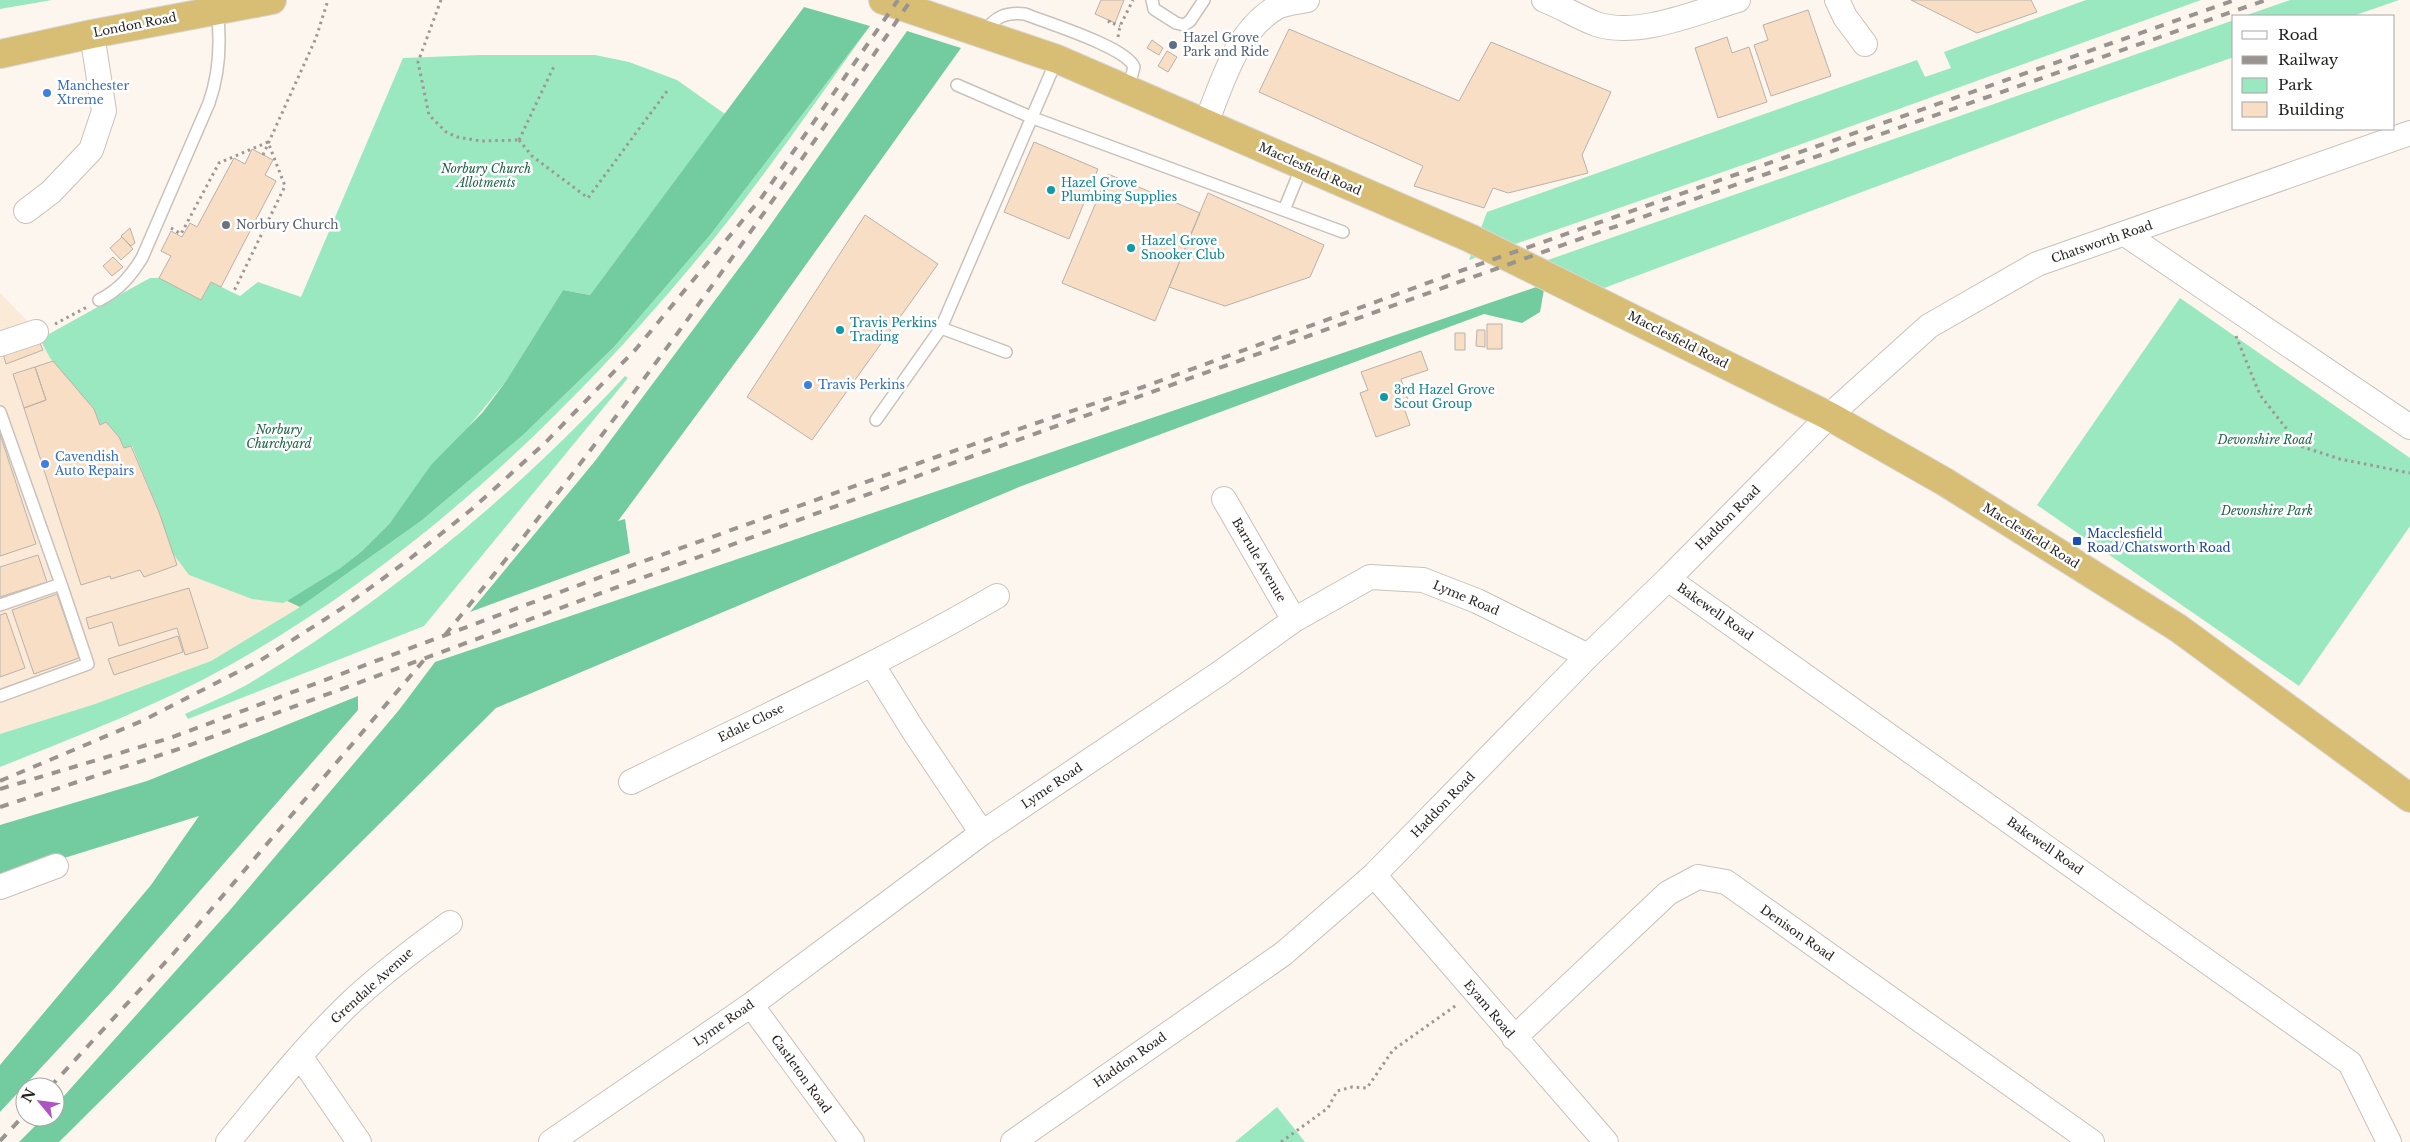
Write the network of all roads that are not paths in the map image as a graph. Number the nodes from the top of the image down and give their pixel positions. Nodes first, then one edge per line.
1 (272, 0) edge
2 (883, 0) edge
3 (1152, 0) edge
4 (1204, 0) edge
5 (1307, 0) edge
6 (1546, 0) edge
7 (1738, 0) edge
8 (1838, 0) edge
9 (216, 5) edge
10 (983, 33) junction
11 (92, 34) junction
12 (1865, 44) dead end
13 (0, 54) edge
14 (1057, 59) junction
15 (958, 85) dead end
16 (1128, 89) junction
17 (1033, 118) junction
18 (1206, 123) junction
19 (2410, 133) edge
20 (1302, 166) junction
21 (1284, 210) junction
22 (26, 211) dead end
23 (1343, 232) dead end
24 (2125, 234) junction
25 (99, 300) road end
26 (941, 328) junction
27 (36, 332) road end
28 (0, 344) edge
29 (1006, 352) dead end
30 (0, 412) edge
31 (1829, 416) junction
32 (876, 420) dead end
33 (2410, 427) edge
34 (1224, 499) dead end
35 (1668, 579) junction
36 (61, 584) junction
37 (997, 596) dead end
38 (0, 605) edge
39 (1294, 620) junction
40 (1588, 656) junction
41 (872, 664) junction
42 (0, 696) edge
43 (631, 782) dead end
44 (2410, 798) edge
45 (982, 833) junction
46 (56, 866) dead end
47 (1374, 875) junction
48 (0, 887) edge
49 (450, 923) dead end
50 (751, 1005) junction
51 (1514, 1038) junction
52 (300, 1056) junction
53 (1597, 1139) edge
54 (228, 1142) edge
55 (359, 1142) edge
56 (551, 1142) edge
57 (852, 1142) edge
58 (1013, 1142) edge
59 (2092, 1142) edge
60 (2389, 1142) edge

1 - 9 highway, London Road
2 - 10 highway, Macclesfield Road
3 - 4 lane
5 - 18 street
6 - 7 street
8 - 12 street
9 - 11 highway, London Road
9 - 25 lane
10 - 14 highway, Macclesfield Road
10 - 16 lane
11 - 13 highway, London Road
11 - 22 street
14 - 16 highway, Macclesfield Road
14 - 17 lane
15 - 17 lane
16 - 18 highway, Macclesfield Road
17 - 21 lane
17 - 26 lane
18 - 20 highway, Macclesfield Road
19 - 24 street, Chatsworth Road
20 - 21 lane
20 - 31 highway, Macclesfield Road
21 - 23 lane
24 - 31 street, Chatsworth Road
24 - 33 street
26 - 29 lane
26 - 32 lane
27 - 28 street
30 - 36 lane
31 - 35 street, Haddon Road
31 - 44 highway, Macclesfield Road
34 - 39 street, Barrule Avenue
35 - 40 street, Haddon Road
35 - 60 street, Bakewell Road
36 - 38 lane
36 - 42 lane
37 - 41 street, Edale Close
39 - 40 street, Lyme Road
39 - 45 street, Lyme Road
40 - 47 street, Haddon Road
41 - 43 street, Edale Close
41 - 45 street
45 - 50 street, Lyme Road
46 - 48 street
47 - 51 street, Eyam Road
47 - 58 street, Haddon Road
49 - 52 street, Grendale Avenue
50 - 56 street, Lyme Road
50 - 57 street, Castleton Road
51 - 53 street, Eyam Road
51 - 59 street, Denison Road
52 - 54 street, Grendale Avenue
52 - 55 street

